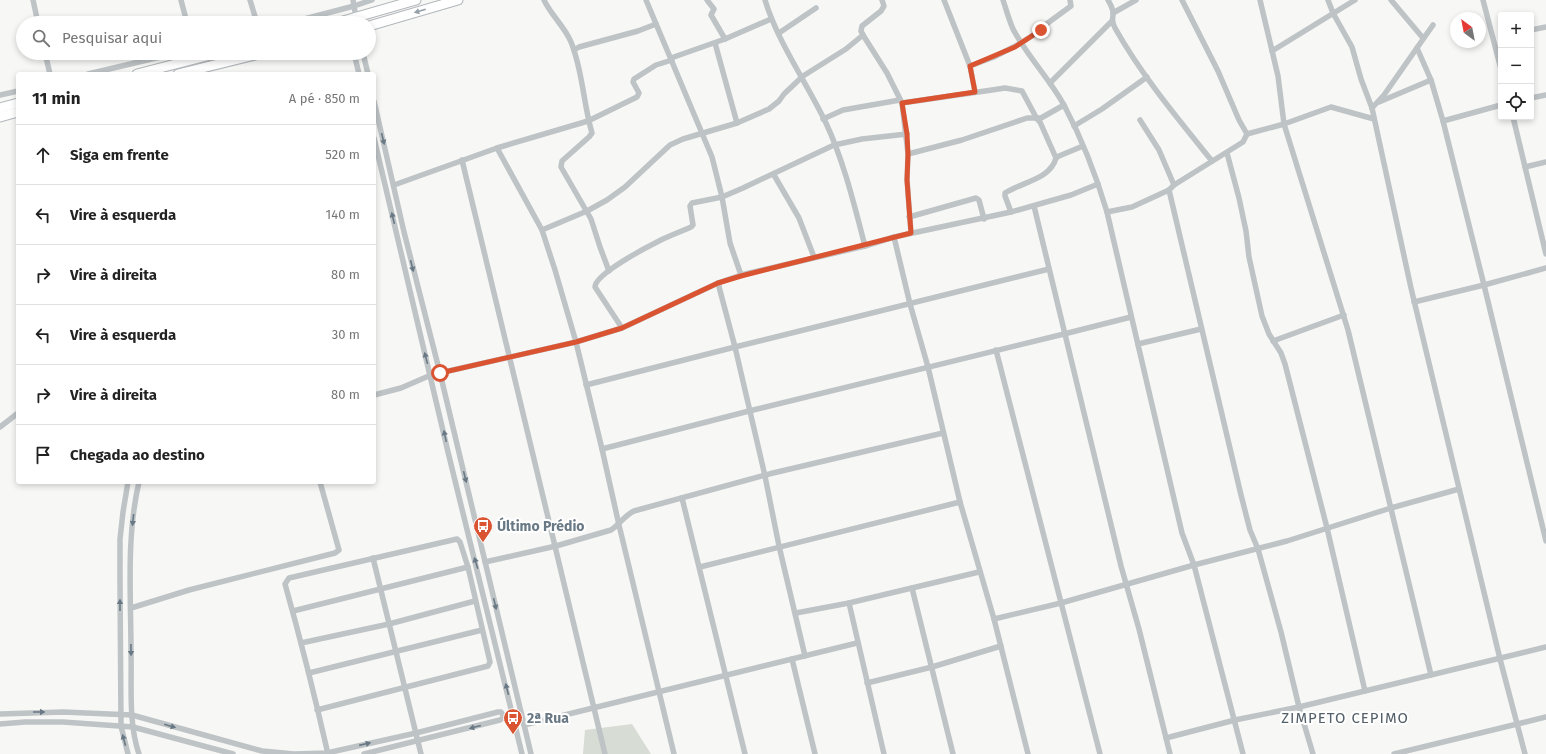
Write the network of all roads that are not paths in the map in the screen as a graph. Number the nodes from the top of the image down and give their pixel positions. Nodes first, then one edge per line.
1 (33, 0) edge
2 (181, 0) edge
3 (250, 0) edge
4 (372, 0) edge
5 (416, 0) edge
6 (458, 0) edge
7 (544, 0) edge
8 (646, 0) edge
9 (707, 0) edge
10 (765, 0) edge
11 (882, 0) edge
12 (944, 0) edge
13 (1003, 0) edge
14 (1070, 0) edge
15 (1108, 0) edge
16 (1136, 0) edge
17 (1182, 0) edge
18 (1260, 0) edge
19 (1328, 0) edge
20 (1355, 0) edge
21 (1391, 0) edge
22 (1483, 0) edge
23 (353, 3) edge
24 (816, 8) dead end
25 (1114, 13) junction
26 (1333, 13) junction
27 (36, 16) edge
28 (185, 16) edge
29 (254, 16) edge
30 (311, 16) edge
31 (356, 16) edge
32 (369, 16) edge
33 (771, 19) junction
34 (1112, 21) junction
35 (376, 24) edge
36 (656, 24) junction
37 (1432, 25) dead end
38 (1546, 27) edge
39 (1534, 29) edge
40 (779, 33) junction
41 (863, 35) junction
42 (1423, 38) junction
43 (1498, 38) edge
44 (725, 39) junction
45 (1494, 39) junction
46 (715, 43) junction
47 (1022, 43) junction
48 (1417, 48) junction
49 (574, 50) junction
50 (1272, 51) junction
51 (1498, 56) edge
52 (671, 59) junction
53 (47, 60) edge
54 (147, 60) edge
55 (183, 60) edge
56 (235, 60) edge
57 (356, 60) edge
58 (365, 60) edge
59 (970, 66) junction
60 (50, 72) edge
61 (96, 72) edge
62 (144, 72) edge
63 (186, 72) edge
64 (359, 72) edge
65 (368, 72) edge
66 (1147, 77) junction
67 (801, 79) junction
68 (1431, 80) junction
69 (1050, 83) junction
70 (16, 91) edge
71 (975, 92) junction
72 (0, 95) edge
73 (1546, 95) edge
74 (1534, 97) edge
75 (901, 101) junction
76 (1378, 102) junction
77 (16, 104) edge
78 (1064, 105) junction
79 (1498, 107) edge
80 (0, 108) edge
81 (1372, 108) junction
82 (376, 109) edge
83 (16, 113) edge
84 (0, 117) edge
85 (823, 119) junction
86 (1037, 119) junction
87 (1374, 119) junction
88 (1140, 120) dead end
89 (1443, 120) junction
90 (1514, 120) edge
91 (588, 121) junction
92 (737, 122) junction
93 (1284, 124) junction
94 (1074, 126) junction
95 (702, 132) junction
96 (907, 134) junction
97 (1247, 134) junction
98 (834, 145) junction
99 (376, 146) edge
100 (1083, 146) junction
101 (497, 148) junction
102 (1227, 153) junction
103 (908, 154) junction
104 (1056, 158) junction
105 (462, 160) junction
106 (1212, 161) junction
107 (1546, 162) edge
108 (1526, 167) junction
109 (774, 175) junction
110 (1098, 184) junction
111 (394, 185) junction
112 (1174, 185) junction
113 (1169, 190) junction
114 (722, 197) junction
115 (1034, 206) junction
116 (587, 211) junction
117 (1011, 212) junction
118 (1107, 212) junction
119 (909, 217) junction
120 (984, 219) junction
121 (1546, 228) edge
122 (542, 230) junction
123 (1540, 230) junction
124 (911, 233) junction
125 (894, 237) junction
126 (865, 246) junction
127 (1546, 254) edge
128 (814, 257) junction
129 (1546, 268) edge
130 (1049, 269) junction
131 (609, 271) junction
132 (741, 276) junction
133 (718, 283) junction
134 (1484, 285) junction
135 (1414, 302) junction
136 (910, 304) junction
137 (1344, 315) junction
138 (1131, 317) junction
139 (622, 328) junction
140 (1201, 329) junction
141 (1064, 334) junction
142 (1273, 341) junction
143 (576, 342) junction
144 (1138, 344) junction
145 (735, 346) junction
146 (996, 350) junction
147 (510, 356) junction
148 (928, 367) junction
149 (440, 373) junction
150 (431, 375) junction
151 (586, 385) junction
152 (376, 394) edge
153 (749, 411) junction
154 (16, 415) edge
155 (0, 427) edge
156 (943, 432) junction
157 (602, 449) junction
158 (765, 476) junction
159 (128, 484) edge
160 (139, 484) edge
161 (321, 484) edge
162 (1459, 489) junction
163 (682, 498) junction
164 (960, 502) junction
165 (1391, 508) junction
166 (619, 525) junction
167 (1327, 528) junction
168 (1546, 541) edge
169 (556, 546) junction
170 (779, 546) junction
171 (1258, 549) junction
172 (373, 558) junction
173 (485, 562) junction
174 (1194, 566) junction
175 (468, 567) junction
176 (700, 567) junction
177 (979, 572) junction
178 (1127, 585) junction
179 (912, 588) junction
180 (380, 589) junction
181 (475, 601) junction
182 (849, 603) junction
183 (1061, 603) junction
184 (131, 608) junction
185 (293, 611) junction
186 (796, 613) junction
187 (994, 619) junction
188 (389, 624) junction
189 (482, 630) junction
190 (301, 643) junction
191 (857, 643) junction
192 (1001, 646) junction
193 (1546, 647) edge
194 (396, 652) junction
195 (805, 656) junction
196 (792, 659) junction
197 (1500, 659) junction
198 (932, 667) junction
199 (310, 673) junction
200 (724, 675) junction
201 (1431, 675) junction
202 (867, 683) junction
203 (405, 687) junction
204 (1365, 690) junction
205 (659, 691) junction
206 (1299, 707) junction
207 (594, 708) junction
208 (317, 710) junction
209 (0, 714) edge
210 (121, 714) junction
211 (132, 715) junction
212 (1546, 717) edge
213 (1235, 720) junction
214 (1517, 723) junction
215 (0, 724) edge
216 (524, 725) junction
217 (120, 726) junction
218 (133, 727) junction
219 (416, 733) junction
220 (1166, 738) junction
221 (418, 742) junction
222 (327, 753) edge
223 (128, 754) edge
224 (139, 754) edge
225 (233, 754) edge
226 (364, 754) edge
227 (421, 754) edge
228 (522, 754) edge
229 (532, 754) edge
230 (605, 754) edge
231 (674, 754) edge
232 (745, 754) edge
233 (815, 754) edge
234 (884, 754) edge
235 (954, 754) edge
236 (1028, 754) edge
237 (1100, 754) edge
238 (1170, 754) edge
239 (1243, 754) edge
240 (1313, 754) edge
241 (1394, 754) edge
242 (1525, 754) edge

1 - 27 street
2 - 28 street
3 - 29 street
4 - 23 street
5 - 32 main road
6 -> 35 main road
7 - 49 street
8 - 36 street
9 - 44 street
10 - 33 street
11 - 41 street
12 - 59 street
13 - 47 street
14 - 47 street
15 - 25 street
16 - 25 street
17 - 97 street
18 - 50 street
19 - 26 street
20 - 26 street
21 - 42 street
22 - 45 street
23 - 30 street
23 - 31 street
24 - 40 street
25 - 34 street
26 - 50 street
26 - 81 street
33 - 40 street
33 - 44 street
34 - 66 street
34 - 69 street
36 - 49 street
36 - 52 street
37 - 42 street
38 - 39 street
40 - 67 street
41 - 67 street
41 - 75 street
42 - 48 street
43 - 45 street
44 - 46 street
45 - 51 street
46 - 52 street
46 - 92 street
47 - 59 street
47 - 69 street
48 - 68 street
48 - 76 street
49 - 91 street
50 - 93 street
52 - 91 street
52 - 95 street
53 - 60 street
54 - 61 street
55 - 62 main road
56 - 63 main road
57 - 64 street
58 - 65 street
59 - 71 street
66 - 94 street
66 - 106 street
67 - 85 street
67 - 92 street
68 - 76 street
68 - 89 street
69 - 78 street
70 - 72 street
71 - 75 street
71 - 86 street
73 - 74 street
75 - 85 street
75 - 96 street
76 - 81 street
77 - 80 main road
78 - 86 street
78 - 94 street
79 - 89 street
81 - 87 street
82 -> 111 street
83 - 84 main road
85 - 98 street
86 - 103 street
86 - 104 street
87 - 93 street
87 - 135 street
88 - 112 street
89 - 134 street
90 - 108 street
91 - 101 street
91 - 116 street
92 - 95 street
93 - 97 street
93 - 137 street
94 - 100 street
95 - 114 street
95 - 116 street
96 - 98 street
96 - 103 street
97 - 102 street
98 - 109 street
98 - 126 street
150 -> 99 street
100 - 104 street
100 - 110 street
101 - 105 street
101 - 122 street
102 - 106 street
102 - 142 street
103 - 119 street
104 - 117 street
105 - 111 street
105 - 147 street
106 - 112 street
107 - 108 street
108 - 123 street
109 - 114 street
109 - 128 street
110 - 115 street
110 - 118 street
111 -> 149 street
112 - 113 street
113 - 118 street
113 - 140 street
114 - 131 street
114 - 132 street
115 - 117 street
115 - 130 street
116 - 122 street
116 - 131 street
117 - 120 street
118 - 138 street
119 - 120 street
119 - 124 street
120 - 124 street
121 - 123 street
122 - 143 street
123 - 127 street
124 - 125 street
125 - 126 street
125 - 136 street
126 - 128 street
128 - 132 street
129 - 134 street
130 - 136 street
130 - 141 street
131 - 139 street
132 - 133 street
133 - 139 street
133 - 145 street
134 - 135 street
134 - 168 street
135 - 162 street
136 - 145 street
136 - 148 street
137 - 142 street
137 - 165 street
138 - 141 street
138 - 144 street
139 - 143 street
140 - 144 street
140 - 171 street
141 - 146 street
141 - 178 street
142 - 167 street
143 - 147 street
143 - 151 street
144 - 174 street
145 - 151 street
145 - 153 street
146 - 148 street
146 - 183 street
147 - 149 street
147 - 169 street
148 - 153 street
148 - 156 street
149 - 150 street
149 -> 173 street
150 - 152 street
228 -> 150 street
151 - 157 street
153 - 157 street
153 - 158 street
154 - 155 street
156 - 158 street
156 - 164 street
157 - 166 street
158 - 163 street
158 - 170 street
210 -> 159 street
160 -> 184 street
161 - 184 street
162 - 165 street
162 - 197 street
163 - 166 street
163 - 176 street
164 - 170 street
164 - 177 street
165 - 167 street
165 - 201 street
166 - 169 street
166 - 205 street
167 - 171 street
167 - 204 street
169 - 173 street
169 - 207 street
170 - 176 street
170 - 186 street
171 - 174 street
171 - 206 street
172 - 175 street
172 - 180 street
172 - 185 street
173 -> 216 street
174 - 178 street
174 - 213 street
175 - 180 street
175 - 181 street
176 - 200 street
177 - 179 street
177 - 187 street
178 - 183 street
178 - 220 street
179 - 182 street
179 - 198 street
180 - 185 street
180 - 188 street
181 - 188 street
181 - 189 street
182 - 186 street
182 - 191 street
183 - 187 street
183 - 237 street
184 -> 211 street
185 - 190 street
186 - 195 street
187 - 192 street
188 - 190 street
188 - 194 street
189 - 194 street
189 - 203 street
190 - 199 street
191 - 195 street
191 - 202 street
192 - 198 street
192 - 236 street
193 - 197 street
194 - 199 street
194 - 203 street
195 - 196 street
196 - 200 street
196 - 233 street
197 - 201 street
197 - 214 street
198 - 202 street
198 - 235 street
199 - 208 street
200 - 205 street
200 - 232 street
201 - 204 street
202 - 234 street
203 - 208 street
203 - 219 street
204 - 206 street
205 - 207 street
205 - 231 street
206 - 213 street
206 - 240 street
207 - 216 street
207 - 230 street
208 - 222 street
209 -> 210 street
210 - 211 street
210 - 217 street
211 - 218 street
211 -> 222 street
212 - 214 street
213 - 220 street
213 - 239 street
214 - 241 street
214 - 242 street
215 - 217 street
216 - 229 street
217 - 218 street
223 -> 217 street
218 - 224 street
218 - 225 street
219 - 221 street
219 -> 221 street
222 -> 219 street
220 - 238 street
221 - 226 street
221 - 227 street

